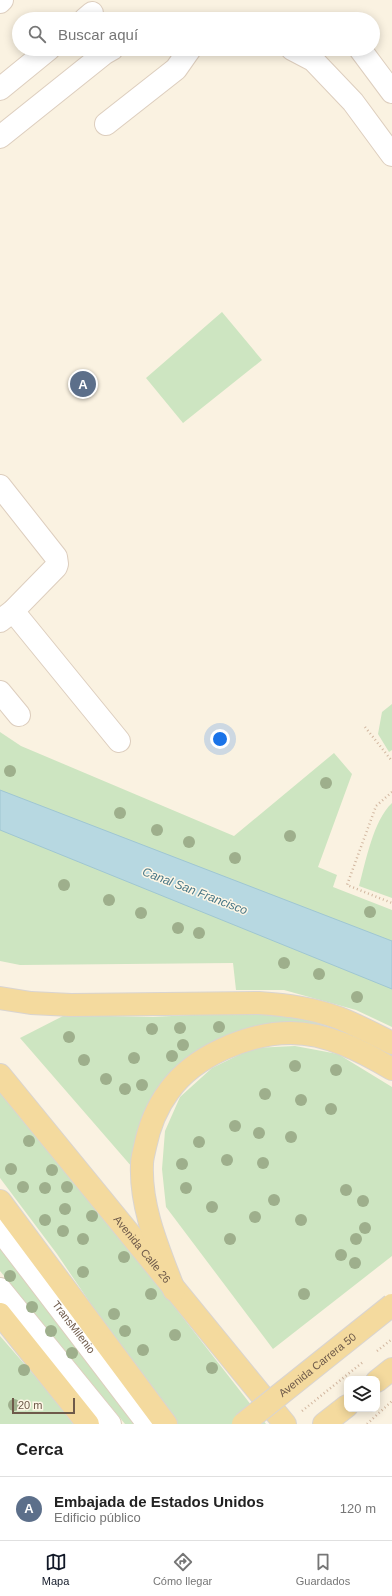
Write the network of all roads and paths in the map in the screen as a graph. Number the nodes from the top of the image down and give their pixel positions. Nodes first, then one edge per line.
1 (40, 56) edge
2 (101, 56) edge
3 (185, 56) edge
4 (305, 56) edge
5 (365, 56) edge
6 (0, 89) edge
7 (392, 92) edge
8 (106, 124) dead end
9 (0, 137) edge
10 (392, 155) edge
11 (0, 486) edge
12 (6, 616) edge
13 (0, 692) edge
14 (19, 715) dead end
15 (364, 727) dead end
16 (119, 741) dead end
17 (392, 761) edge
18 (392, 792) edge
19 (392, 903) edge
20 (0, 998) edge
21 (392, 1043) edge
22 (392, 1070) edge
23 (0, 1075) edge
24 (0, 1201) edge
25 (0, 1230) edge
26 (0, 1289) edge
27 (174, 1290) junction
28 (392, 1305) edge
29 (0, 1314) edge
30 (392, 1339) edge
31 (374, 1353) dead end
32 (368, 1358) dead end
33 (392, 1369) edge
34 (380, 1379) edge
35 (392, 1401) edge
36 (344, 1408) edge
37 (291, 1419) edge
38 (88, 1424) edge
39 (110, 1424) edge
40 (148, 1424) edge
41 (166, 1424) edge
42 (243, 1424) edge
43 (324, 1424) edge
44 (367, 1424) edge

1 - 6 lane
2 - 9 lane
3 - 8 lane
4 - 10 lane
5 - 7 lane
11 - 12 lane
12 - 16 lane
13 - 14 lane
15 - 17 path
18 - 19 path
20 - 21 main road
22 - 27 main road
23 - 27 main road, Avenida Calle 26
24 - 41 main road
25 - 40 lane, TransMilenio
26 - 39 lane
27 - 37 main road, Avenida Calle 26
28 - 42 main road, Avenida Carrera 50, bridge
29 - 38 main road
30 - 31 path
32 - 37 path
33 - 34 main road
35 - 44 path
36 - 43 main road

